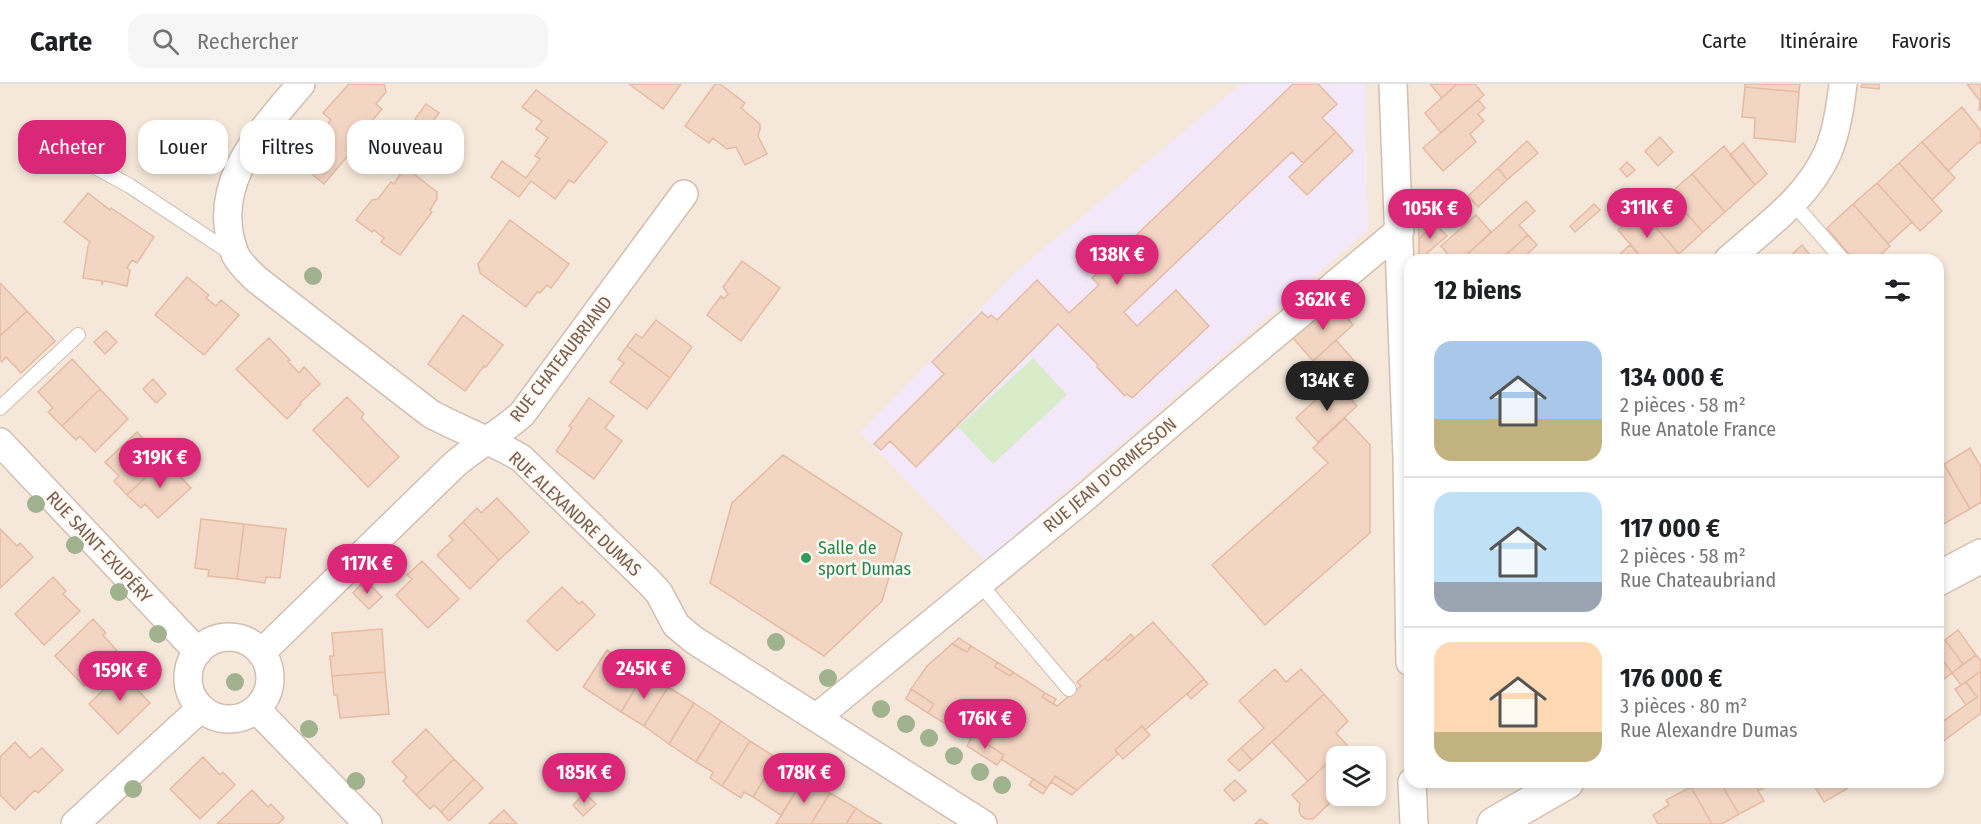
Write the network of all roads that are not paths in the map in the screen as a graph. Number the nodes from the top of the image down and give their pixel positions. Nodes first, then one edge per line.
1 (301, 84) edge
2 (1393, 84) edge
3 (1843, 84) edge
4 (108, 174) edge
5 (684, 194) dead end
6 (1793, 203) junction
7 (1400, 230) junction
8 (1735, 254) edge
9 (1838, 254) edge
10 (236, 256) junction
11 (78, 335) dead end
12 (1404, 367) edge
13 (0, 408) edge
14 (487, 441) junction
15 (0, 442) edge
16 (1978, 562) edge
17 (1944, 576) edge
18 (980, 584) junction
19 (198, 652) junction
20 (261, 653) junction
21 (1069, 689) dead end
22 (201, 708) junction
23 (256, 709) junction
24 (817, 717) junction
25 (1412, 788) edge
26 (1557, 788) edge
27 (75, 824) edge
28 (368, 824) edge
29 (983, 824) edge
30 (1414, 824) edge
31 (1494, 824) edge

1 - 10 street, RUE ALEXANDRE DUMAS
2 - 7 street
3 - 6 street
4 - 10 lane
5 - 14 street, RUE CHATEAUBRIAND
6 - 8 street
6 - 9 lane
7 - 12 street
7 - 18 street, RUE JEAN D'ORMESSON
10 - 14 street, RUE ALEXANDRE DUMAS
11 - 13 lane
14 - 20 street, RUE CHATEAUBRIAND
14 - 24 street, RUE ALEXANDRE DUMAS
15 - 19 street, RUE SAINT-EXUPÉRY
16 - 17 main road
18 - 21 lane
18 - 24 street, RUE JEAN D'ORMESSON
19 - 20 street
19 - 22 street
20 - 23 street
22 - 23 street
22 - 27 street
23 - 28 street
24 - 29 street, RUE ALEXANDRE DUMAS
25 - 30 street
26 - 31 main road

